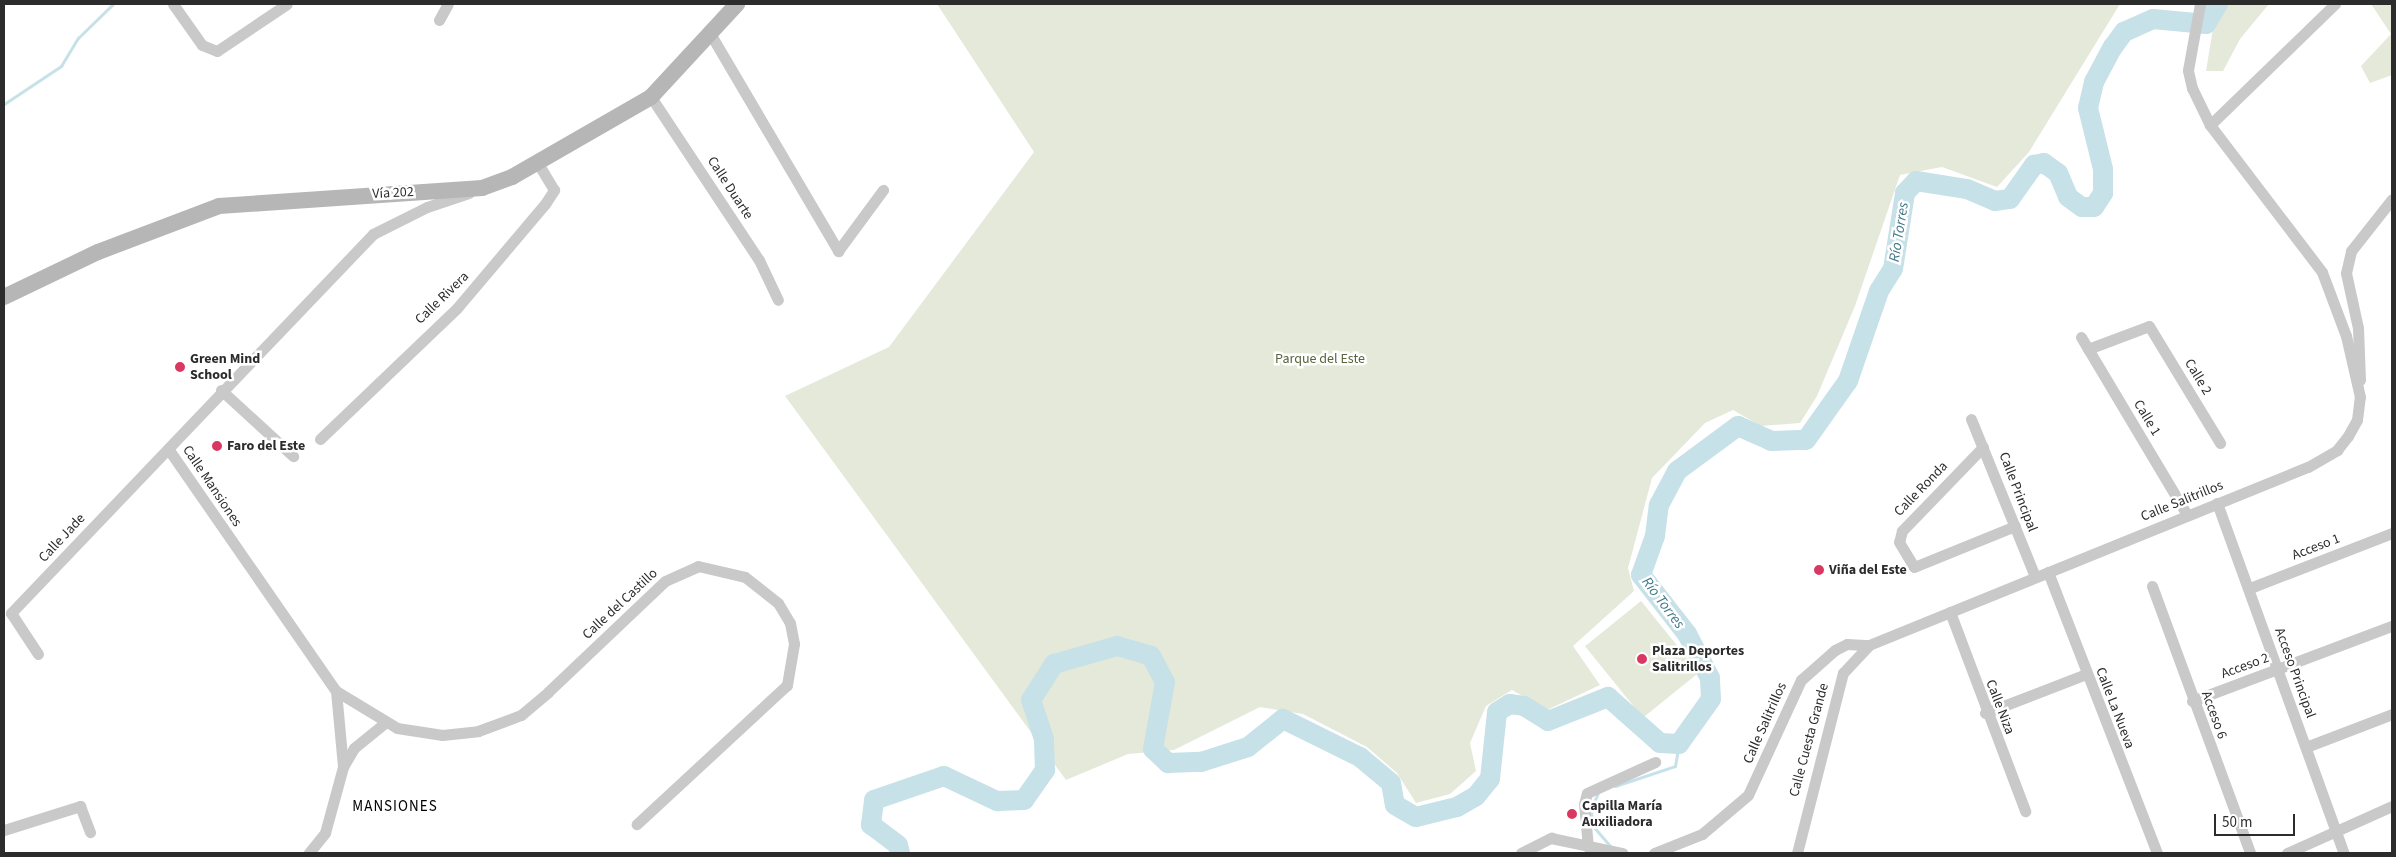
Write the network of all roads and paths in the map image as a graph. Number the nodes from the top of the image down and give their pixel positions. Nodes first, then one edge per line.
1 (173, 4) edge
2 (286, 4) edge
3 (448, 4) edge
4 (737, 4) edge
5 (2200, 4) edge
6 (2334, 4) edge
7 (439, 20) dead end
8 (711, 35) junction
9 (651, 97) junction
10 (2210, 124) junction
11 (539, 165) junction
12 (482, 188) junction
13 (883, 190) dead end
14 (2392, 198) edge
15 (4, 297) edge
16 (778, 300) dead end
17 (2081, 337) dead end
18 (2088, 349) junction
19 (221, 390) junction
20 (2360, 397) junction
21 (1971, 419) dead end
22 (320, 439) dead end
23 (2220, 443) dead end
24 (1984, 447) junction
25 (169, 450) junction
26 (293, 456) dead end
27 (2217, 503) junction
28 (2187, 515) junction
29 (2015, 526) junction
30 (2392, 533) edge
31 (2048, 572) junction
32 (2035, 578) junction
33 (2152, 586) dead end
34 (2250, 588) junction
35 (4, 604) edge
36 (1950, 612) junction
37 (11, 614) junction
38 (2392, 626) edge
39 (1870, 645) junction
40 (38, 654) dead end
41 (2278, 670) junction
42 (2086, 674) junction
43 (336, 690) junction
44 (2192, 701) junction
45 (1985, 713) junction
46 (2392, 714) edge
47 (385, 723) junction
48 (2306, 748) junction
49 (1655, 762) dead end
50 (343, 767) junction
51 (2392, 806) edge
52 (2025, 811) dead end
53 (637, 824) dead end
54 (2334, 828) junction
55 (4, 830) edge
56 (90, 832) dead end
57 (1588, 847) junction
58 (309, 853) edge
59 (1520, 853) edge
60 (1622, 853) edge
61 (1654, 853) edge
62 (1797, 853) edge
63 (2157, 853) edge
64 (2250, 853) edge
65 (2287, 853) edge
66 (2344, 853) edge

1 - 2 street
3 - 7 street
4 - 8 main road, Vía 202
5 - 10 street, Calle Salitrillos
6 - 10 street
8 - 9 main road, Vía 202
8 - 13 street
9 - 11 main road, Vía 202
9 - 16 street, Calle Duarte
10 - 20 street, Calle Salitrillos
11 - 12 main road, Vía 202
11 - 22 street, Calle Rivera
12 - 15 main road, Vía 202
12 - 19 street, Calle Mansiones
14 - 20 street
17 - 18 street, Calle 1
18 - 23 street, Calle 2
18 - 28 street, Calle 1
19 - 25 street, Calle Mansiones
19 - 26 street
20 - 27 street, Calle Salitrillos
21 - 24 street, Calle Principal
24 - 29 street, Calle Principal
24 - 29 street, Calle Ronda
25 - 37 street, Calle Jade
25 - 43 street, Calle Mansiones
27 - 28 street, Calle Salitrillos
27 - 34 street, Acceso Principal
28 - 31 street, Calle Salitrillos
29 - 32 street, Calle Principal
30 - 34 street, Acceso 1
31 - 32 street, Calle Salitrillos
31 - 42 street, Calle La Nueva
32 - 36 street, Calle Salitrillos
33 - 44 street, Acceso 6
34 - 41 street, Acceso Principal
35 - 37 street
36 - 39 street, Calle Salitrillos
36 - 45 street, Calle Niza
37 - 40 street
38 - 41 street, Acceso 2
39 - 61 street, Calle Salitrillos
39 - 62 street, Calle Cuesta Grande
41 - 44 street, Acceso 2
41 - 48 street, Acceso Principal
42 - 45 street
42 - 63 street, Calle La Nueva
43 - 47 street, Calle del Castillo
43 - 50 street, Calle Mansiones
44 - 64 street, Acceso 6
45 - 52 street, Calle Niza
46 - 48 street
47 - 50 street
47 - 53 street, Calle del Castillo
48 - 54 street, Acceso Principal
49 - 57 street
50 - 58 street, Calle Mansiones
51 - 54 street
54 - 65 street
54 - 66 street, Acceso Principal
55 - 56 street
57 - 59 street
57 - 60 street

